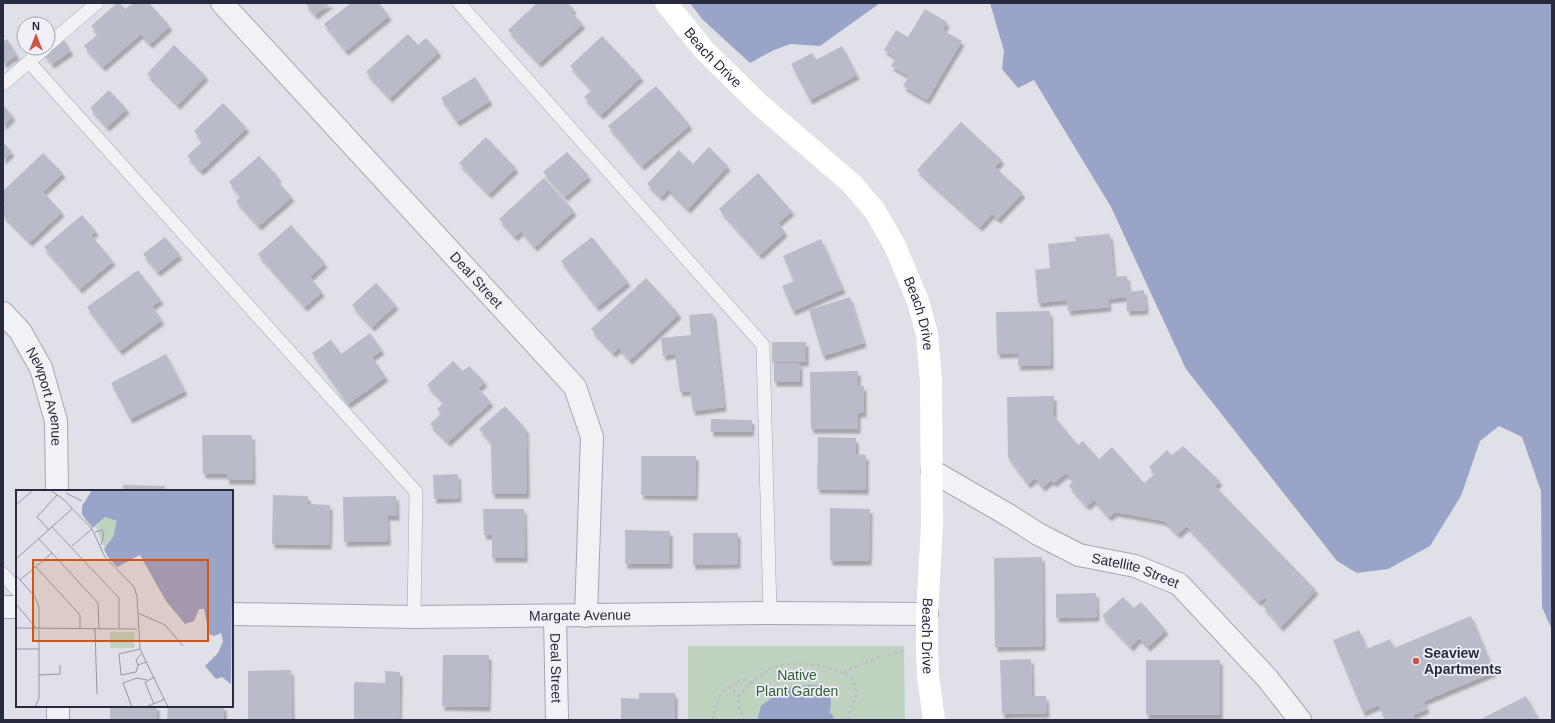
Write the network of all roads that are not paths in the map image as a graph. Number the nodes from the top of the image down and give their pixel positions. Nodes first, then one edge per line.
1 (97, 3) edge
2 (222, 3) edge
3 (459, 3) edge
4 (666, 3) edge
5 (56, 38) edge
6 (36, 56) edge
7 (29, 62) junction
8 (3, 84) edge
9 (3, 312) edge
10 (932, 471) junction
11 (57, 490) edge
12 (3, 574) edge
13 (16, 589) edge
14 (3, 606) edge
15 (16, 607) edge
16 (770, 613) junction
17 (233, 614) edge
18 (927, 614) junction
19 (555, 616) junction
20 (586, 616) junction
21 (414, 617) junction
22 (58, 707) edge
23 (58, 720) edge
24 (557, 720) edge
25 (934, 720) edge
26 (1300, 720) edge

1 - 5 lane
2 - 20 street, Deal Street
3 - 16 lane
4 - 10 main road, Beach Drive
6 - 7 lane
7 - 8 lane
7 - 21 lane
9 - 11 street, Newport Avenue
10 - 18 main road, Beach Drive
10 - 26 street, Satellite Street
12 - 13 lane
14 - 15 street
16 - 18 street, Margate Avenue
16 - 20 street, Margate Avenue
17 - 21 street, Margate Avenue
18 - 25 main road, Beach Drive
19 - 20 street, Margate Avenue
19 - 21 street, Margate Avenue
19 - 24 street, Deal Street
22 - 23 street

